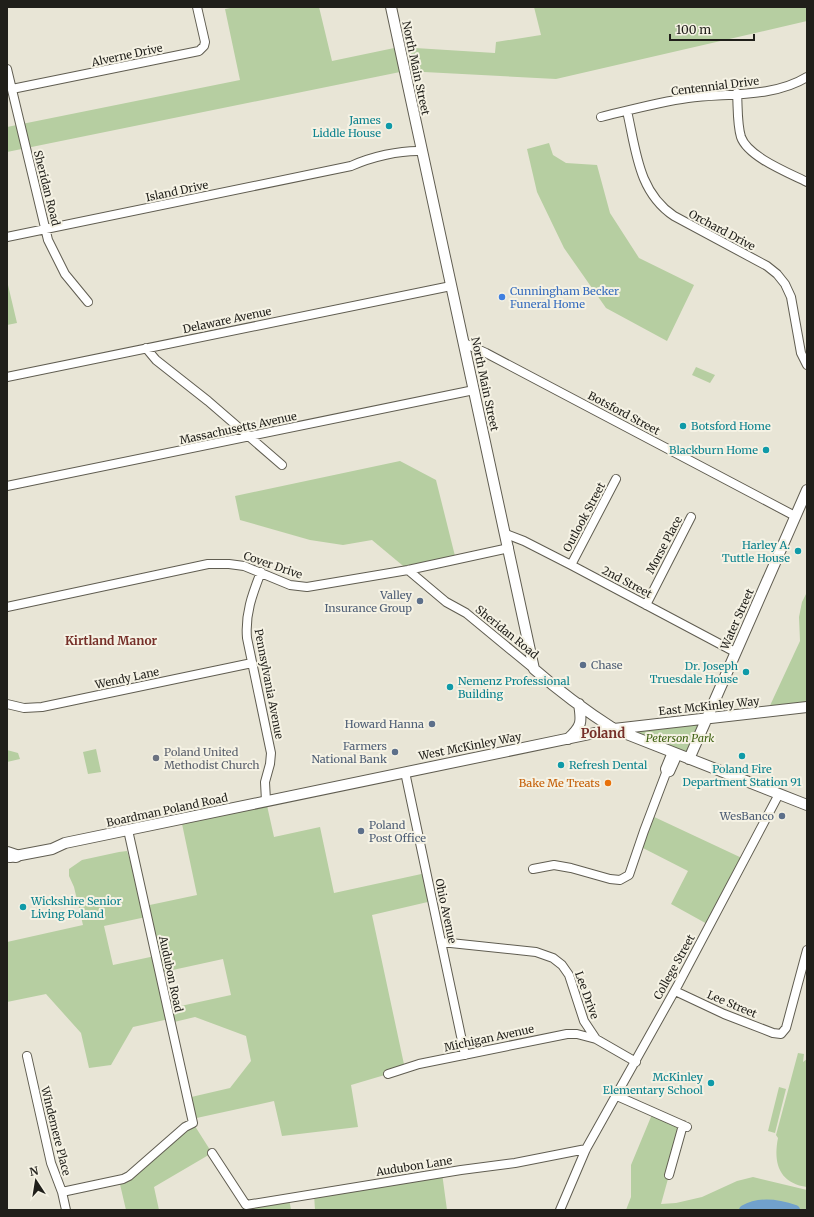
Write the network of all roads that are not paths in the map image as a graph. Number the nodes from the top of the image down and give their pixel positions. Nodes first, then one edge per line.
1 (198, 7) edge
2 (390, 7) edge
3 (7, 69) edge
4 (807, 77) edge
5 (12, 89) junction
6 (737, 93) junction
7 (628, 111) junction
8 (601, 117) dead end
9 (422, 151) junction
10 (807, 182) edge
11 (45, 229) junction
12 (7, 237) edge
13 (451, 286) junction
14 (88, 302) dead end
15 (464, 343) junction
16 (146, 348) junction
17 (807, 365) edge
18 (7, 376) edge
19 (474, 390) junction
20 (249, 437) junction
21 (282, 465) dead end
22 (616, 479) dead end
23 (7, 486) edge
24 (807, 490) edge
25 (795, 516) junction
26 (692, 517) dead end
27 (506, 534) junction
28 (509, 548) junction
29 (571, 565) junction
30 (408, 570) junction
31 (261, 572) junction
32 (646, 605) junction
33 (7, 607) edge
34 (735, 652) junction
35 (252, 663) junction
36 (534, 669) junction
37 (7, 704) edge
38 (579, 704) junction
39 (807, 708) edge
40 (706, 719) junction
41 (614, 729) junction
42 (568, 739) junction
43 (675, 753) junction
44 (689, 759) junction
45 (405, 772) junction
46 (332, 787) joint
47 (778, 794) junction
48 (266, 802) junction
49 (807, 805) edge
50 (128, 830) junction
51 (10, 856) edge
52 (534, 869) dead end
53 (441, 942) junction
54 (807, 950) edge
55 (675, 991) junction
56 (596, 1039) junction
57 (465, 1055) junction
58 (27, 1056) dead end
59 (636, 1062) junction
60 (388, 1074) dead end
61 (617, 1096) junction
62 (586, 1149) junction
63 (212, 1153) dead end
64 (669, 1175) dead end
65 (62, 1192) junction
66 (66, 1210) edge
67 (560, 1210) edge

1 - 5 street, Alverne Drive
2 - 9 main road, North Main Street
3 - 5 street, Sheridan Road
4 - 6 street, Centennial Drive
5 - 11 street, Sheridan Road
6 - 7 street, Centennial Drive
6 - 10 street
7 - 8 street, Centennial Drive
7 - 17 street, Orchard Drive
9 - 11 street, Island Drive
9 - 13 main road, North Main Street
11 - 12 street, Island Drive
11 - 14 street, Sheridan Road
13 - 15 main road, North Main Street
13 - 16 street, Delaware Avenue
15 - 19 main road, North Main Street
15 - 25 street, Botsford Street
16 - 18 street, Delaware Avenue
16 - 20 street
19 - 20 street, Massachusetts Avenue
19 - 27 main road, North Main Street
20 - 21 street
20 - 23 street, Massachusetts Avenue
22 - 29 street, Outlook Street
24 - 25 main road, Water Street
25 - 34 main road, Water Street
26 - 32 street, Morse Place
27 - 28 main road, North Main Street
27 - 29 street, 2nd Street
28 - 30 street, Cover Drive
28 - 36 main road, North Main Street
29 - 32 street, 2nd Street
30 - 31 street, Cover Drive
30 - 36 street, Sheridan Road
31 - 33 street, Cover Drive
31 - 35 street, Pennsylvania Avenue
32 - 34 street, 2nd Street
34 - 40 main road, Water Street
35 - 37 street, Wendy Lane
35 - 48 street, Pennsylvania Avenue
36 - 38 main road
38 - 41 main road
38 - 42 main road
39 - 40 main road, East McKinley Way
40 - 41 main road, East McKinley Way
40 - 44 main road, Water Street
41 - 42 main road, West McKinley Way
41 - 43 main road
42 - 45 main road, West McKinley Way
43 - 44 main road
43 - 52 street
44 - 47 main road
45 - 46 main road, West McKinley Way
45 - 53 street, Ohio Avenue
46 - 48 main road, Boardman Poland Road
47 - 49 main road
47 - 55 street, College Street
48 - 50 main road, Boardman Poland Road
50 - 51 main road, Boardman Poland Road
50 - 65 street, Audubon Road
53 - 56 street, Lee Drive
53 - 57 street, Ohio Avenue
54 - 55 street, Lee Street
55 - 59 street, College Street
56 - 57 street, Michigan Avenue
56 - 59 street, Lee Drive
57 - 60 street, Michigan Avenue
58 - 65 street, Windemere Place
59 - 61 street, College Street
61 - 62 street, College Street
61 - 64 street
62 - 63 street, Audubon Lane
62 - 67 street, College Street
65 - 66 street, Windemere Place

